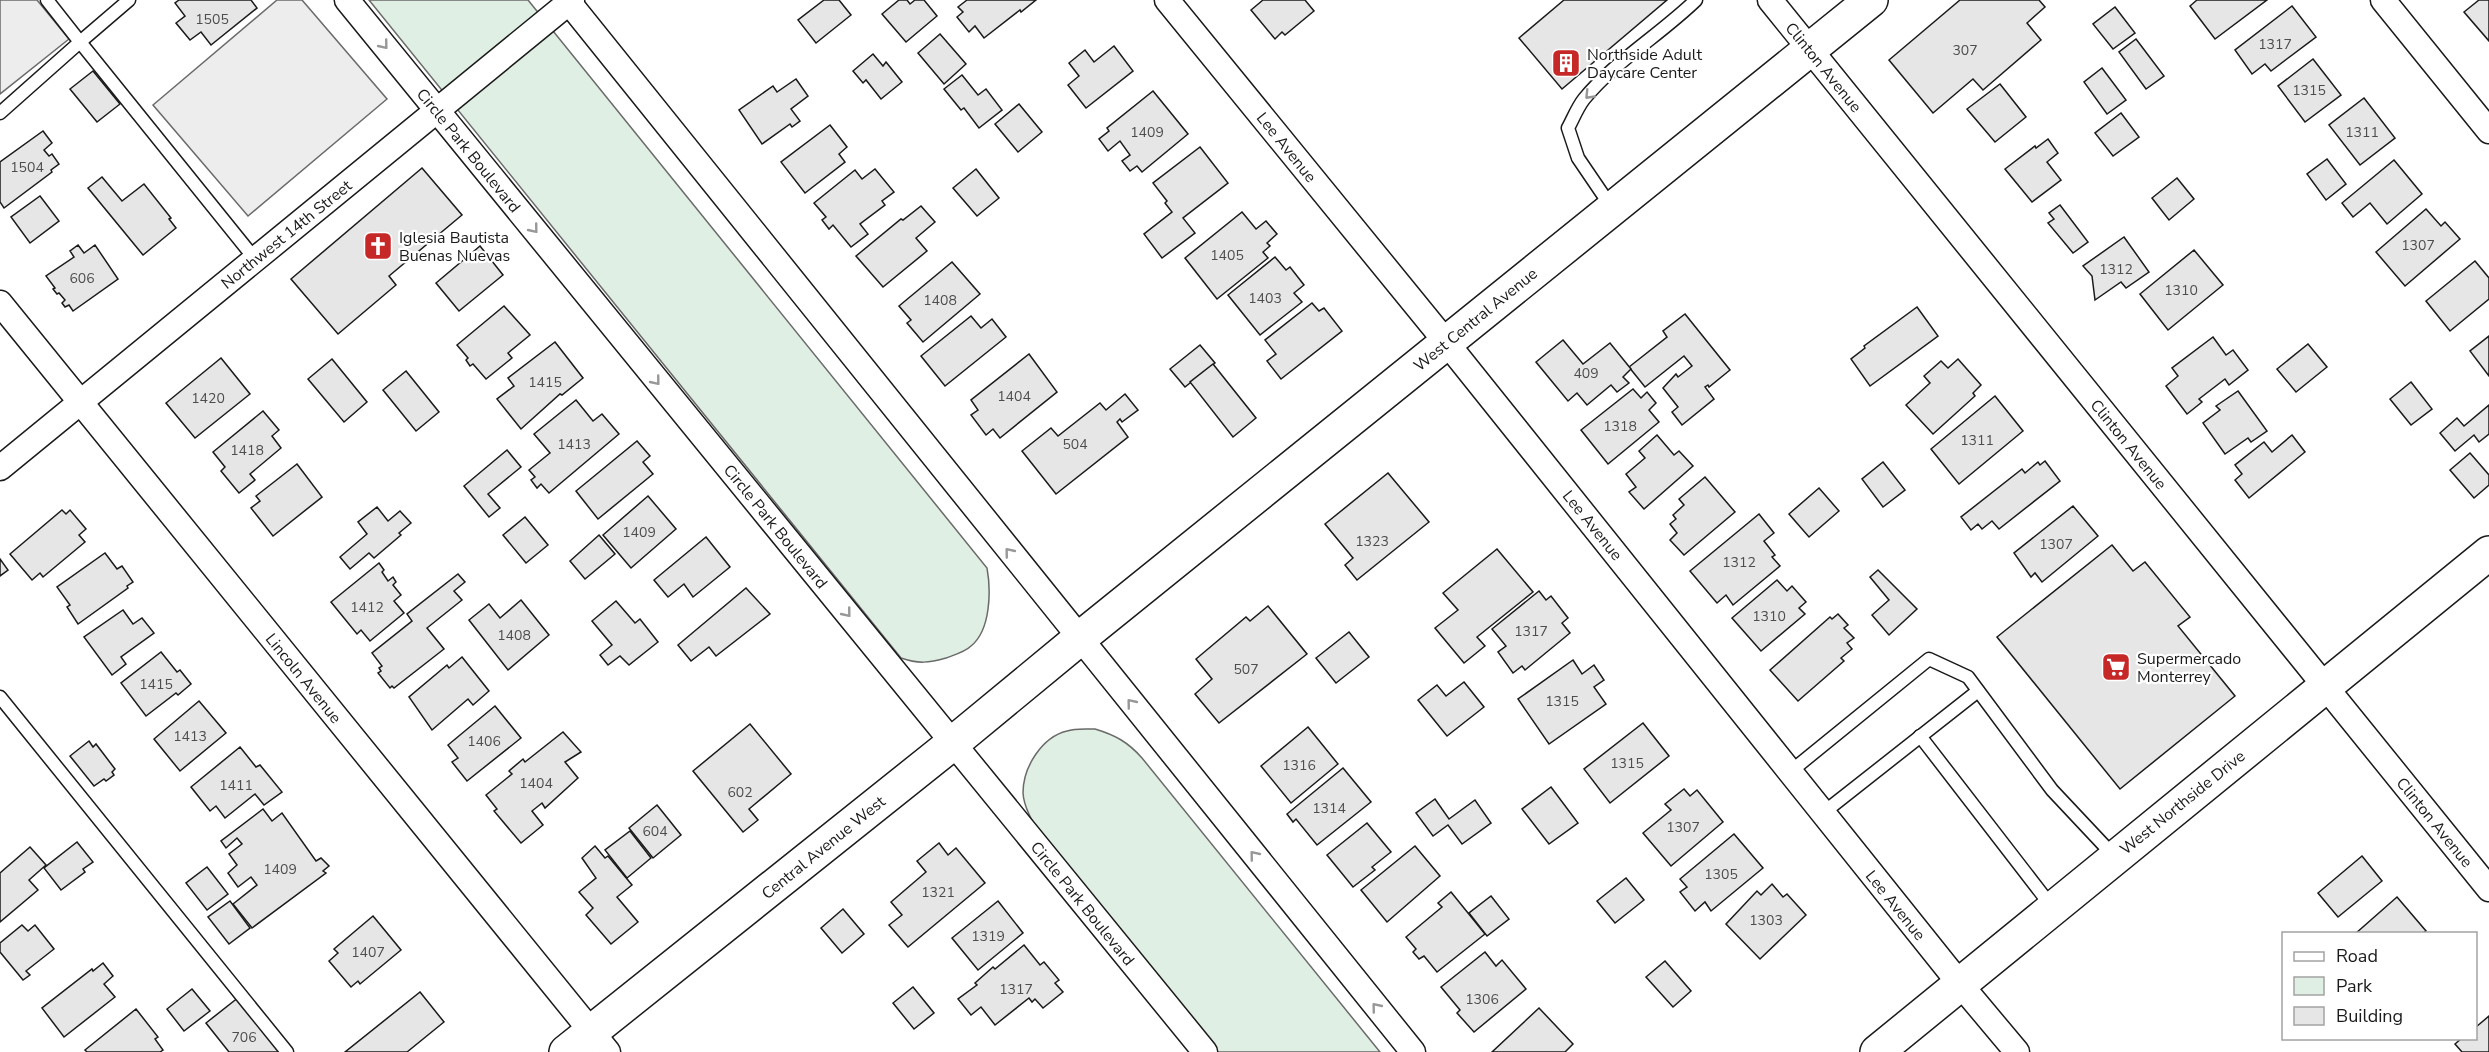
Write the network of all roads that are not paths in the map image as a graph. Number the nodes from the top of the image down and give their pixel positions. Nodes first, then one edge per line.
1 (47, 0) edge
2 (129, 0) edge
3 (347, 0) edge
4 (1167, 0) edge
5 (1696, 0) edge
6 (1770, 0) edge
7 (1871, 0) edge
8 (2383, 0) edge
9 (569, 1) edge
10 (80, 42) junction
11 (1809, 49) junction
12 (437, 111) junction
13 (0, 113) edge
14 (2489, 131) edge
15 (1613, 208) junction
16 (255, 259) junction
17 (0, 303) edge
18 (1446, 342) junction
19 (79, 402) junction
20 (0, 468) edge
21 (2489, 553) edge
22 (1078, 639) junction
23 (2325, 685) junction
24 (1978, 691) junction
25 (0, 697) edge
26 (1920, 736) junction
27 (953, 743) junction
28 (1790, 772) junction
29 (1823, 813) junction
30 (2115, 857) junction
31 (2489, 889) edge
32 (2053, 908) junction
33 (1960, 984) junction
34 (600, 1042) edge
35 (287, 1052) edge
36 (566, 1052) edge
37 (1205, 1052) edge
38 (1413, 1052) edge
39 (1877, 1052) edge
40 (2017, 1052) edge

1 - 10 lane
2 - 10 lane
3 -> 12 street, Circle Park Boulevard
4 - 18 street, Lee Avenue
5 -> 15 lane
6 - 11 street, Clinton Avenue
7 - 11 street, West Central Avenue
8 - 14 street
9 - 12 street, Northwest 14th Street
22 -> 9 street
10 - 13 lane
10 - 16 lane
11 - 15 street, West Central Avenue
11 - 23 street, Clinton Avenue
12 - 16 street, Northwest 14th Street
12 -> 27 street, Circle Park Boulevard
15 - 18 street, West Central Avenue
16 - 19 street, Northwest 14th Street
17 - 19 street, Lincoln Avenue
18 - 22 street, West Central Avenue
18 - 28 street, Lee Avenue
19 - 20 street, Northwest 14th Street
19 - 34 street, Lincoln Avenue
21 - 23 street, West Northside Drive
22 - 27 street, Central Avenue West
38 -> 22 street
23 - 30 street, West Northside Drive
23 - 31 street, Clinton Avenue
24 - 26 lane
24 - 28 lane
24 - 30 lane
25 - 35 lane
26 - 29 lane
26 - 32 lane
27 - 34 street, Central Avenue West
27 - 37 street, Circle Park Boulevard
28 - 29 street, Lee Avenue
29 - 33 street, Lee Avenue
30 - 32 street, West Northside Drive
32 - 33 street, West Northside Drive
33 - 39 street, West Northside Drive
33 - 40 street, Lee Avenue
34 - 36 street, Central Avenue West

